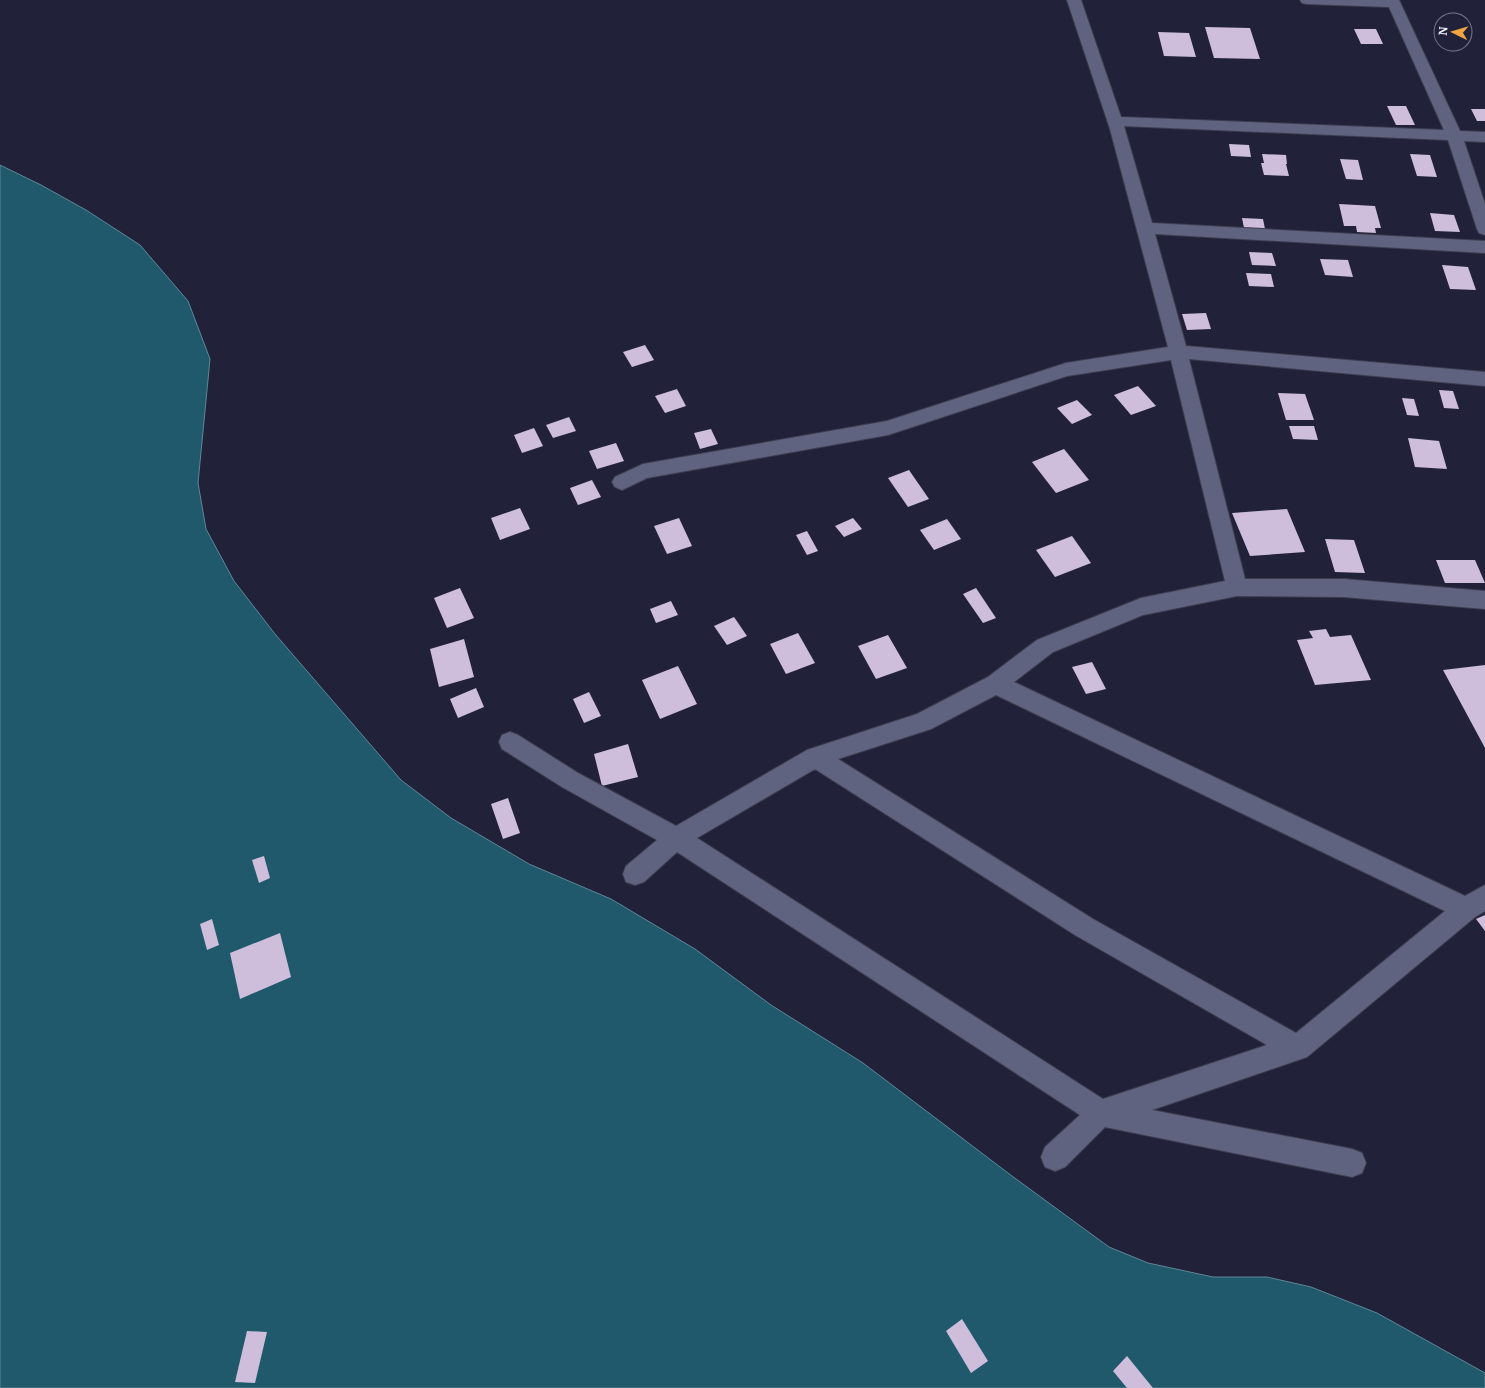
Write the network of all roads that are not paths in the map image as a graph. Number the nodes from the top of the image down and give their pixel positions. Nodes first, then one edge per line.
1 (1074, 0) edge
2 (1307, 0) edge
3 (1115, 121) junction
4 (1454, 135) junction
5 (1485, 137) edge
6 (1146, 228) junction
7 (1485, 229) edge
8 (1485, 247) edge
9 (1179, 352) junction
10 (1485, 379) edge
11 (622, 482) dead end
12 (1237, 587) junction
13 (1485, 600) edge
14 (996, 684) junction
15 (510, 742) dead end
16 (815, 757) junction
17 (676, 838) junction
18 (635, 874) dead end
19 (1475, 903) edge
20 (1298, 1048) junction
21 (1101, 1113) junction
22 (1055, 1157) dead end
23 (1352, 1163) dead end

1 - 3 street
2 - 4 street
3 - 4 street
3 - 6 street
4 - 5 street
4 - 7 street
6 - 8 street
6 - 9 street
9 - 10 street
9 - 11 street
9 - 12 street
12 - 13 street
12 - 14 street
14 - 16 street
14 - 19 street
15 - 17 street
16 - 17 street
16 - 20 street
17 - 18 street
17 - 21 street
19 - 20 street
20 - 21 street
21 - 22 street
21 - 23 street

